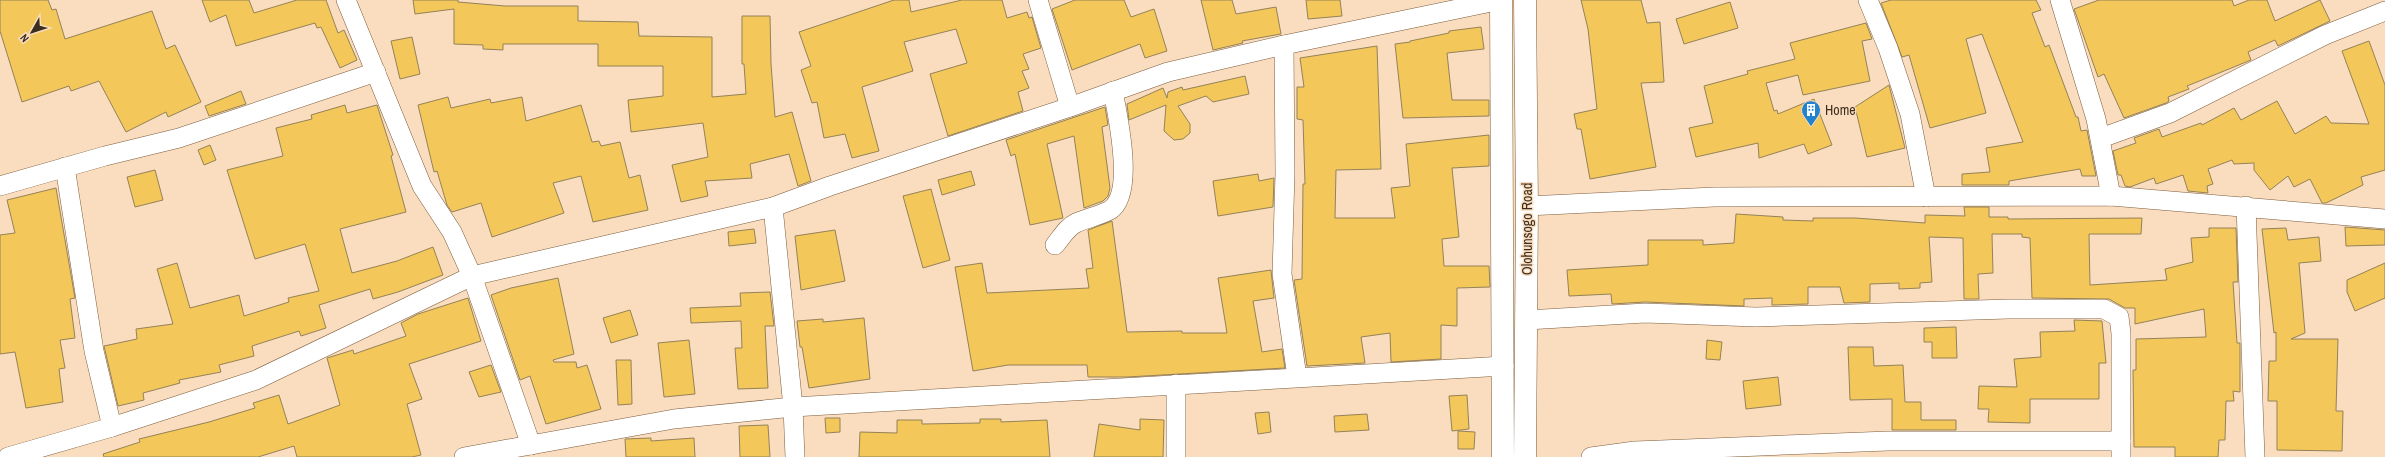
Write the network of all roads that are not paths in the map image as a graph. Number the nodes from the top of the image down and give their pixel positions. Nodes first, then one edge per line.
1 (346, 0) edge
2 (1038, 0) edge
3 (1501, 0) edge
4 (1525, 0) edge
5 (1868, 0) edge
6 (2060, 0) edge
7 (2385, 11) edge
8 (1284, 45) junction
9 (376, 72) junction
10 (1113, 91) junction
11 (1070, 107) junction
12 (2100, 138) junction
13 (65, 167) junction
14 (0, 186) edge
15 (2111, 196) junction
16 (1926, 197) junction
17 (1527, 206) junction
18 (2246, 206) junction
19 (773, 207) junction
20 (2385, 219) edge
21 (1055, 245) dead end
22 (472, 276) junction
23 (1527, 320) junction
24 (1504, 366) junction
25 (1297, 378) junction
26 (1176, 384) junction
27 (793, 407) junction
28 (112, 427) junction
29 (531, 446) junction
30 (2121, 449) edge
31 (8, 457) edge
32 (464, 457) edge
33 (795, 457) edge
34 (1176, 457) edge
35 (1503, 457) edge
36 (1525, 457) edge
37 (1591, 457) edge
38 (2254, 457) edge

1 - 9 street
2 - 11 street
3 - 8 street
3 - 24 main road, Olohunsogo Road
4 - 17 main road, Olohunsogo Road
5 - 16 street
6 - 12 street
7 - 12 street
8 - 10 street
8 - 25 street
9 - 13 street
9 - 22 street
10 - 11 street
10 - 21 street
11 - 19 street
12 - 15 street
13 - 14 street
13 - 28 street
15 - 16 street
15 - 18 street
16 - 17 street
17 - 23 main road, Olohunsogo Road
18 - 20 street
18 - 38 street
19 - 22 street
19 - 27 street
22 - 28 street
22 - 29 street
23 - 30 street
23 - 36 main road, Olohunsogo Road
24 - 25 street
24 - 35 main road, Olohunsogo Road
25 - 26 street
26 - 27 street
26 - 34 street
27 - 29 street
27 - 33 street
28 - 31 street
29 - 32 street
30 - 37 street

